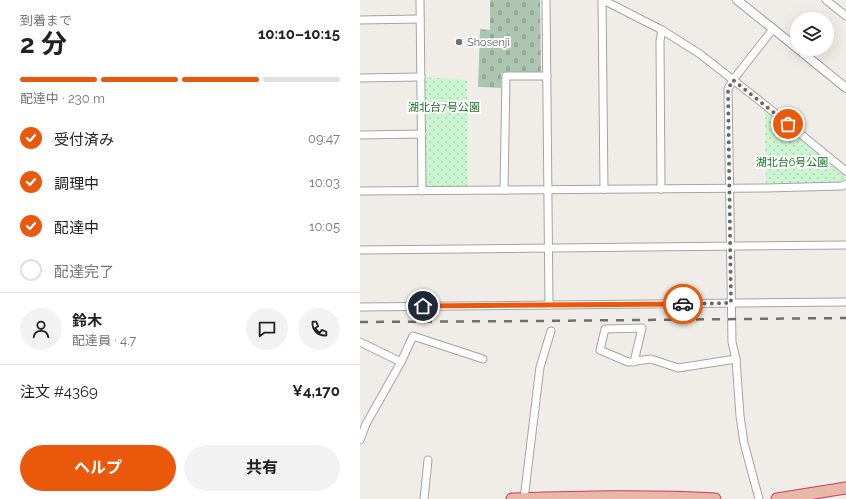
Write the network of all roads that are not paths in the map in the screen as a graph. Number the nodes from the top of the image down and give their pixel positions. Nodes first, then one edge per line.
1 (420, 0) edge
2 (546, 0) edge
3 (602, 0) edge
4 (736, 0) edge
5 (826, 0) edge
6 (846, 16) edge
7 (420, 19) junction
8 (360, 20) edge
9 (773, 29) junction
10 (662, 30) junction
11 (790, 43) edge
12 (806, 56) edge
13 (547, 76) junction
14 (421, 77) junction
15 (360, 78) edge
16 (733, 80) junction
17 (846, 88) edge
18 (422, 134) junction
19 (360, 135) edge
20 (846, 171) edge
21 (846, 184) edge
22 (730, 188) junction
23 (604, 189) junction
24 (661, 189) junction
25 (504, 190) junction
26 (548, 190) junction
27 (422, 191) junction
28 (360, 192) edge
29 (846, 245) edge
30 (731, 246) junction
31 (548, 247) junction
32 (360, 250) edge
33 (846, 302) edge
34 (731, 303) junction
35 (549, 305) junction
36 (360, 307) edge
37 (551, 331) dead end
38 (360, 342) edge
39 (483, 359) dead end
40 (736, 359) junction
41 (401, 362) junction
42 (634, 362) junction
43 (360, 440) edge
44 (428, 460) dead end
45 (846, 488) edge
46 (659, 498) edge
47 (424, 499) edge
48 (512, 499) edge
49 (524, 499) edge
50 (715, 499) edge
51 (759, 499) edge
52 (777, 499) edge

1 - 7 street
2 - 13 street
3 - 10 street
3 - 23 street
4 - 9 street
5 - 6 street
7 - 8 street
7 - 14 street
9 - 11 street
9 - 16 street
10 - 16 street
10 - 24 street
12 - 17 street
13 - 25 street
13 - 26 street
14 - 15 street
14 - 18 street
16 - 20 street
16 - 22 street
18 - 19 street
18 - 27 street
21 - 22 street
22 - 24 street
22 - 30 street
23 - 24 street
23 - 26 street
25 - 26 street
25 - 27 street
26 - 31 street
27 - 28 street
29 - 30 street
30 - 31 street
30 - 34 street
31 - 32 street
31 - 35 street
33 - 34 street
34 - 35 street
34 - 40 street
35 - 36 street
37 - 49 street
38 - 41 street
39 - 41 street
40 - 42 street
40 - 51 street
41 - 43 street
42 - 42 street
44 - 47 street
45 - 52 highway
46 - 49 highway
46 - 50 highway
48 - 49 highway

